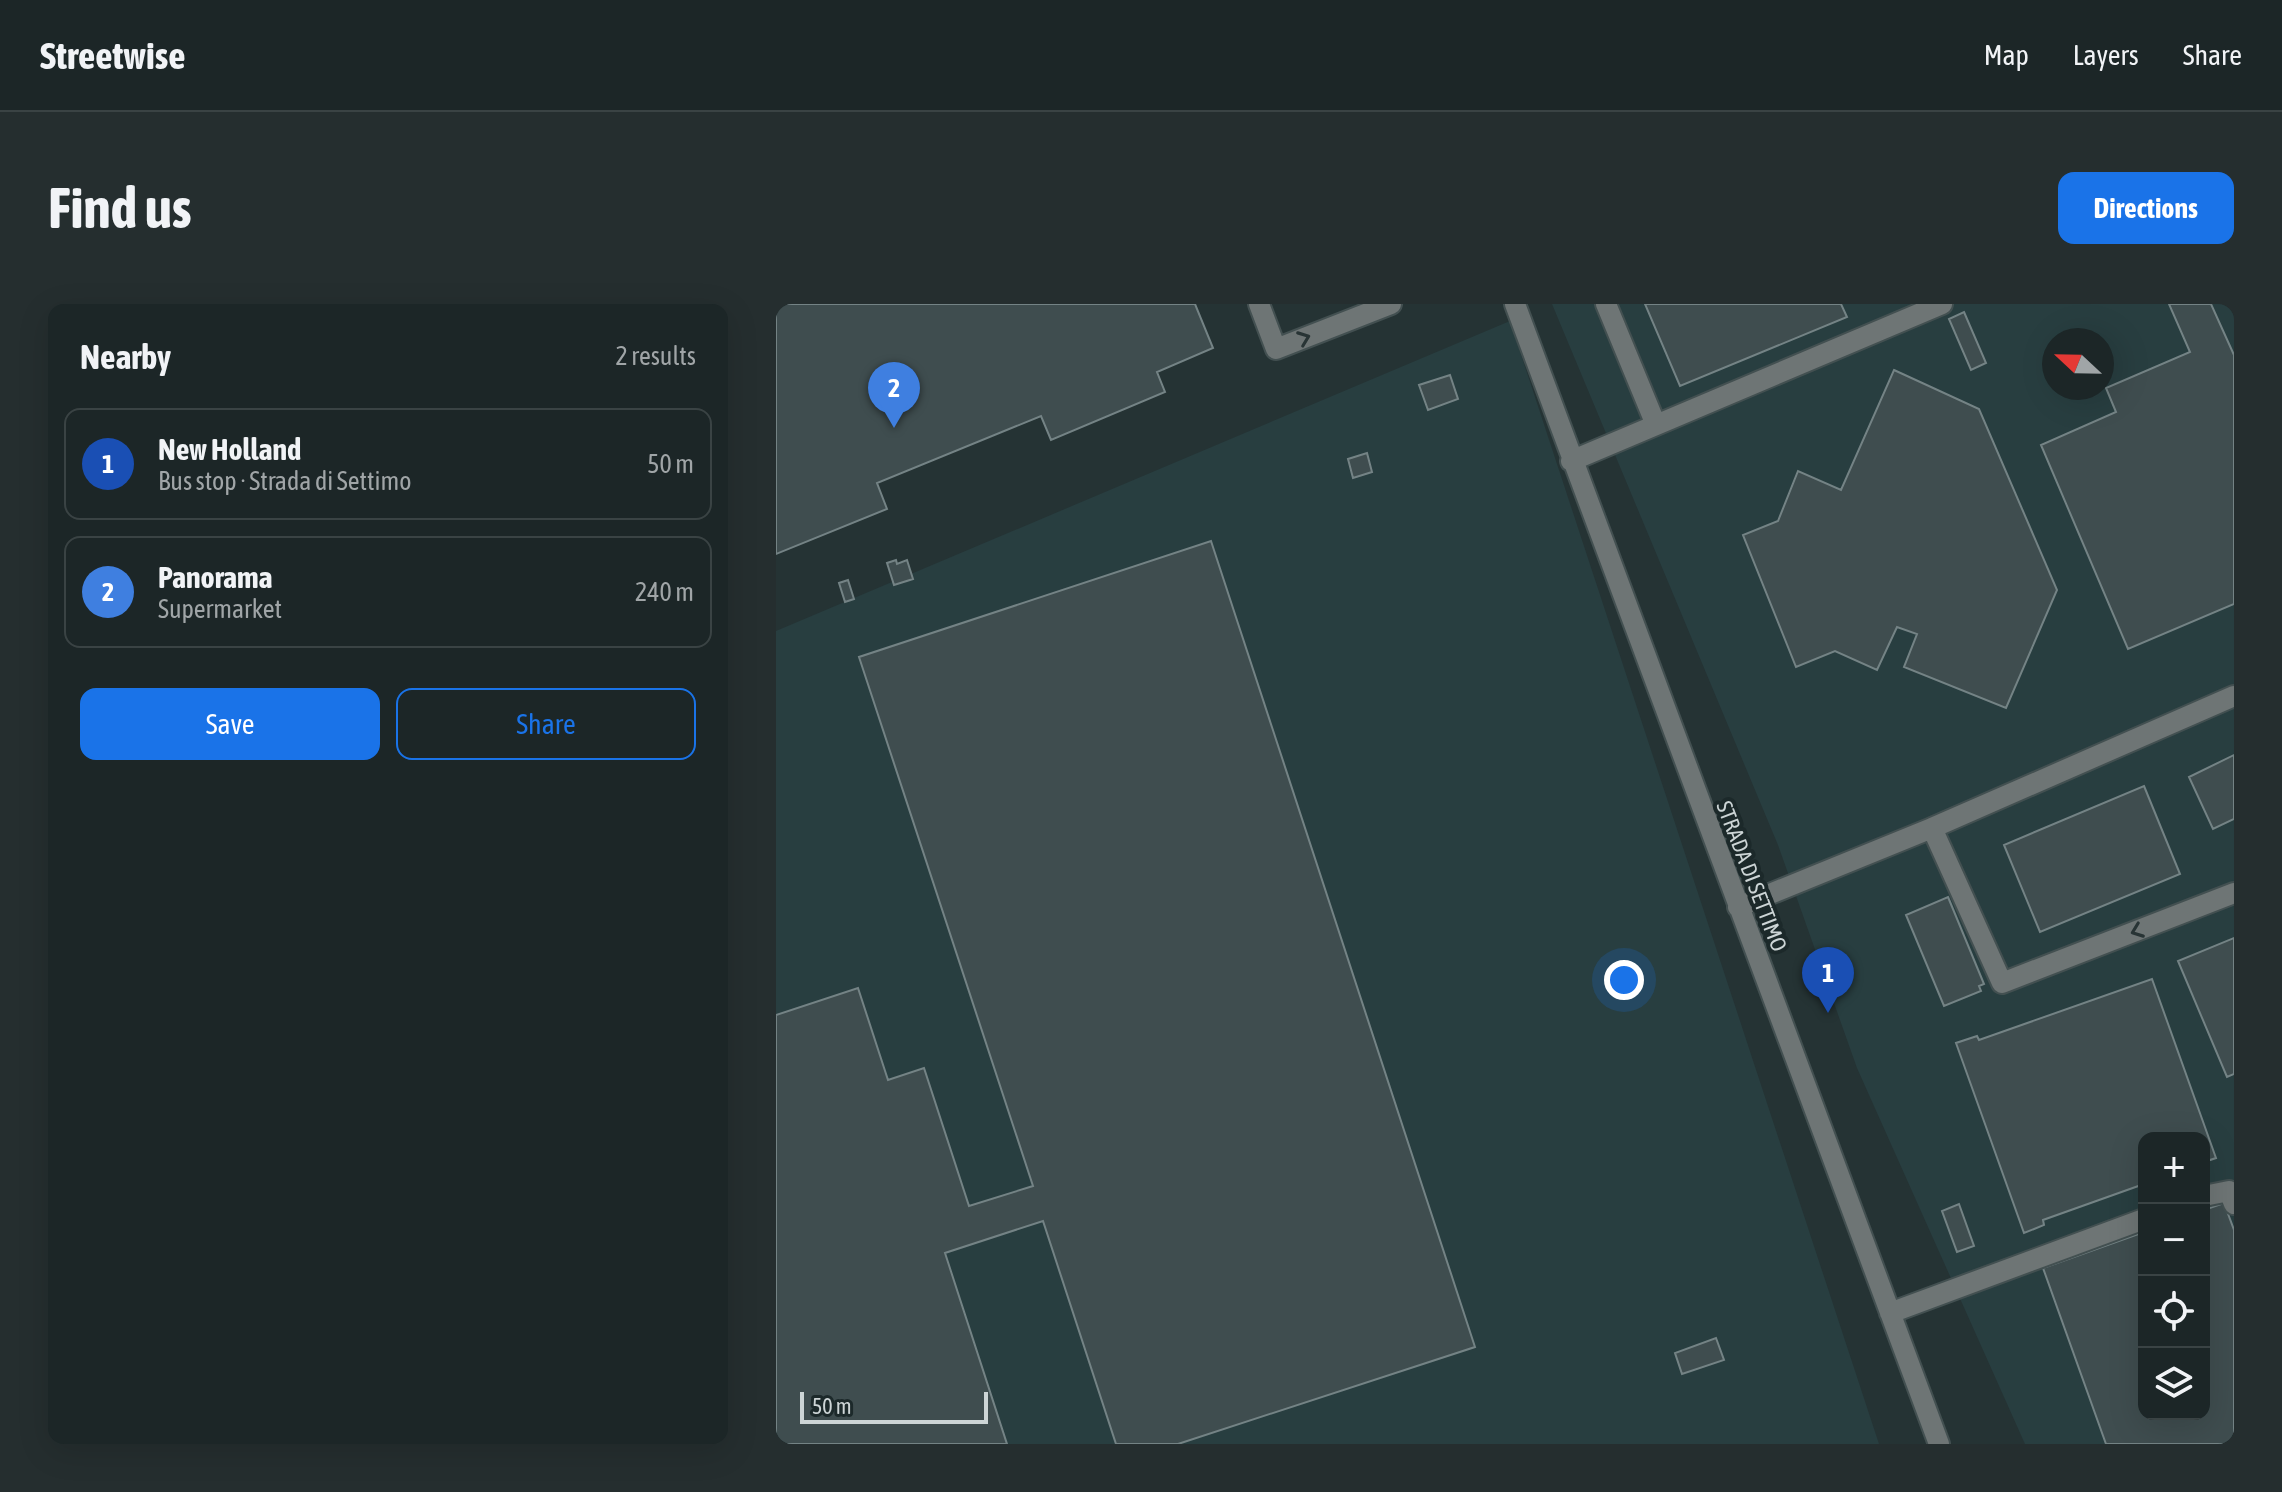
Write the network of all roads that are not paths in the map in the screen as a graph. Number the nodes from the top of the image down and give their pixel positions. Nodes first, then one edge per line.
1 (1259, 304) edge
2 (1391, 304) edge
3 (1515, 304) edge
4 (1606, 304) edge
5 (1942, 304) edge
6 (1656, 425) junction
7 (1571, 461) junction
8 (2234, 696) edge
9 (1932, 828) junction
10 (2234, 893) edge
11 (1738, 907) junction
12 (2210, 1195) edge
13 (2234, 1204) edge
14 (2138, 1221) edge
15 (1890, 1313) junction
16 (1939, 1444) edge

1 -> 2 street
3 - 7 street, STRADA DI SETTIMO
4 - 6 street
5 - 6 street
6 - 7 street
7 - 11 street, STRADA DI SETTIMO
8 - 9 street
10 -> 9 street
9 - 11 street
11 - 15 street, STRADA DI SETTIMO
12 - 13 street
14 - 15 street
15 - 16 street, STRADA DI SETTIMO

